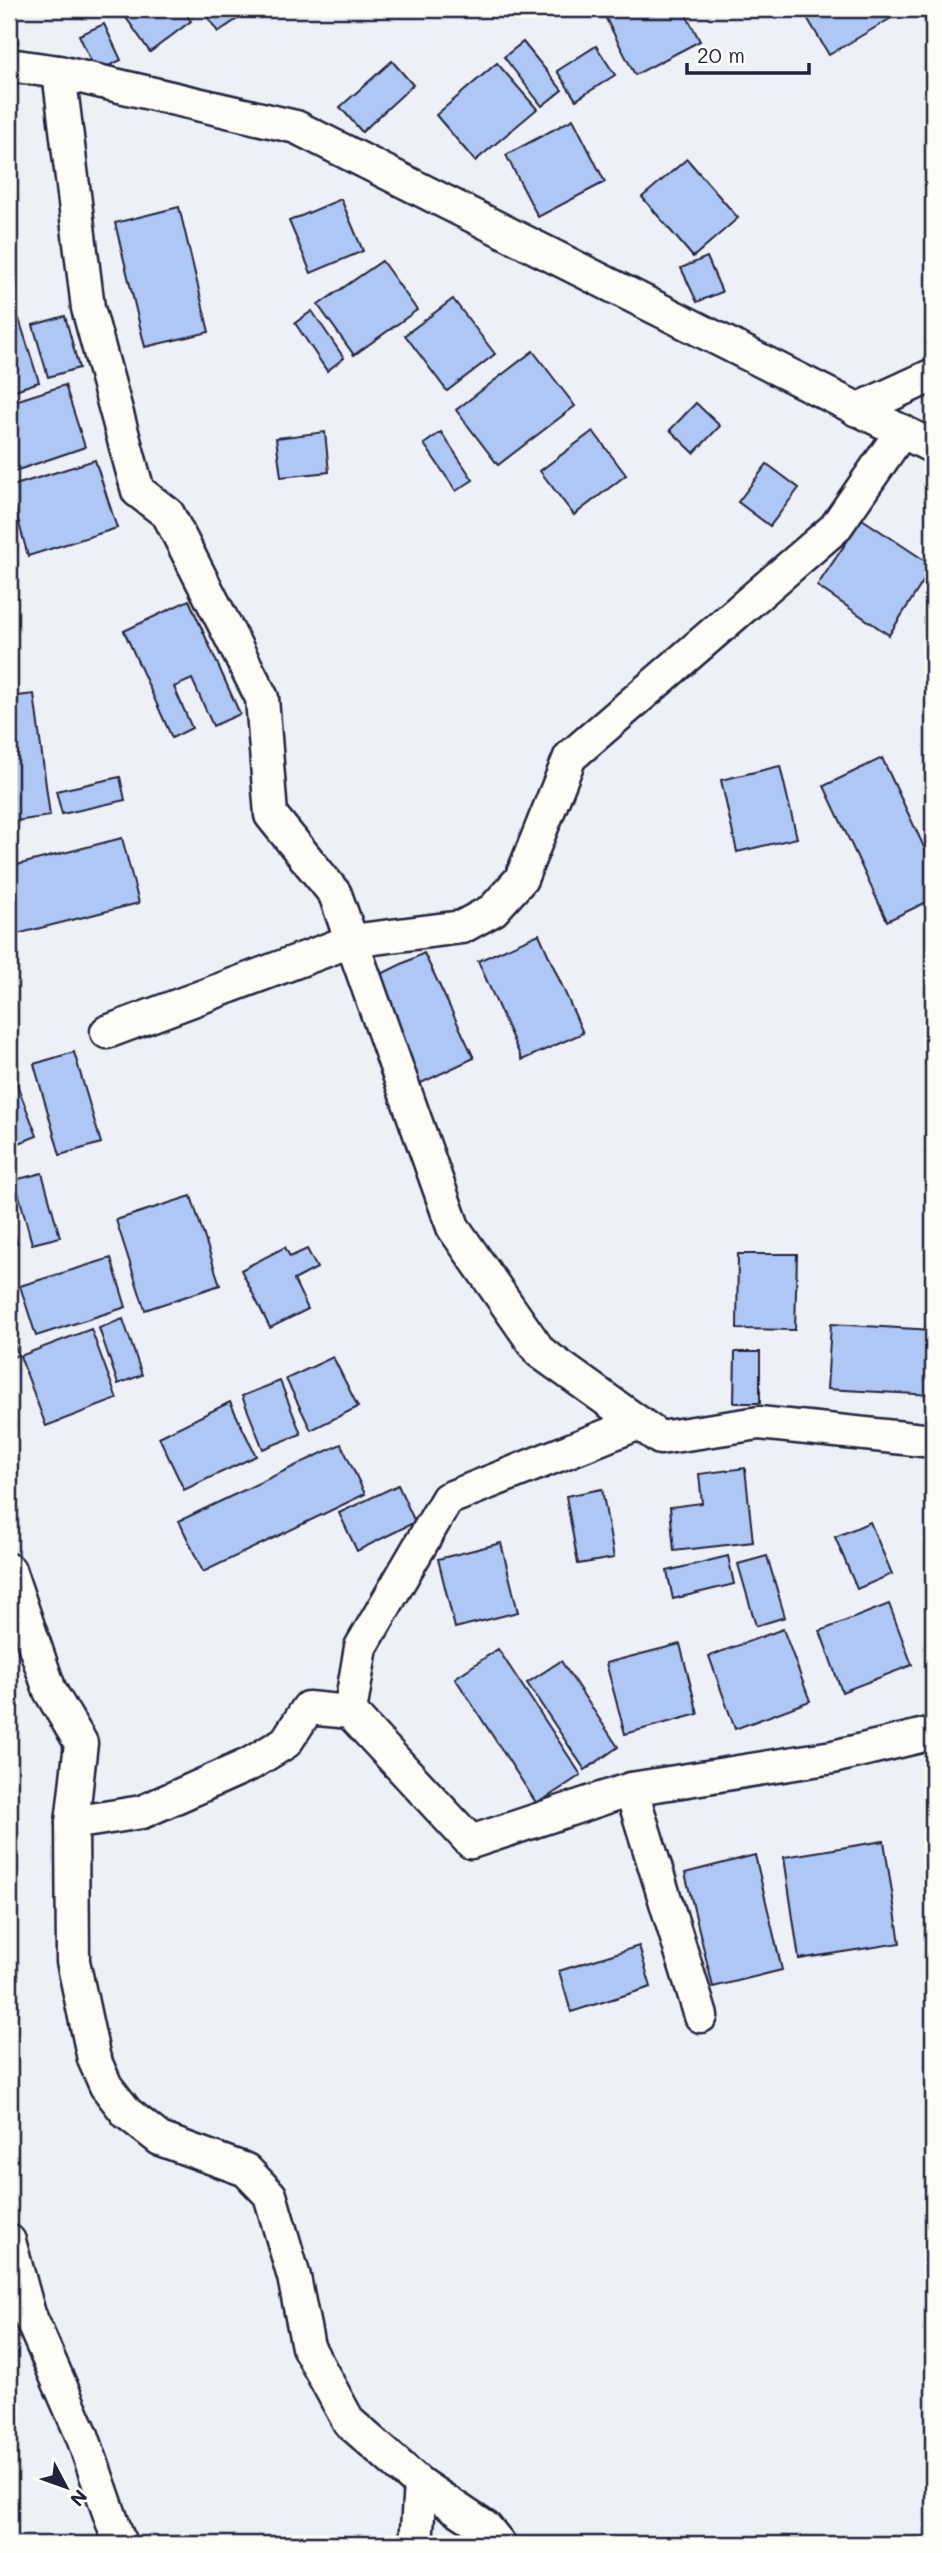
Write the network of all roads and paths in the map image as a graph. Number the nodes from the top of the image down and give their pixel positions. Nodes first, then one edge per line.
1 (9, 65) edge
2 (60, 72) junction
3 (933, 374) edge
4 (857, 410) junction
5 (902, 431) junction
6 (933, 447) edge
7 (351, 941) junction
8 (107, 1032) dead end
9 (639, 1423) junction
10 (933, 1441) edge
11 (9, 1570) edge
12 (350, 1712) junction
13 (933, 1733) edge
14 (631, 1789) junction
15 (72, 1823) junction
16 (701, 2016) dead end
17 (9, 2241) edge
18 (420, 2484) junction
19 (120, 2544) edge
20 (416, 2544) edge
21 (499, 2544) edge

1 - 2 street
2 - 4 street
2 - 7 street
3 - 4 street
4 - 5 street
5 - 6 street
5 - 7 street
7 - 8 street
7 - 9 street
9 - 10 street
9 - 12 street
11 - 15 street
12 - 14 street
12 - 15 street
13 - 14 street
14 - 16 street
15 - 18 street
17 - 19 street
18 - 20 street
18 - 21 street

